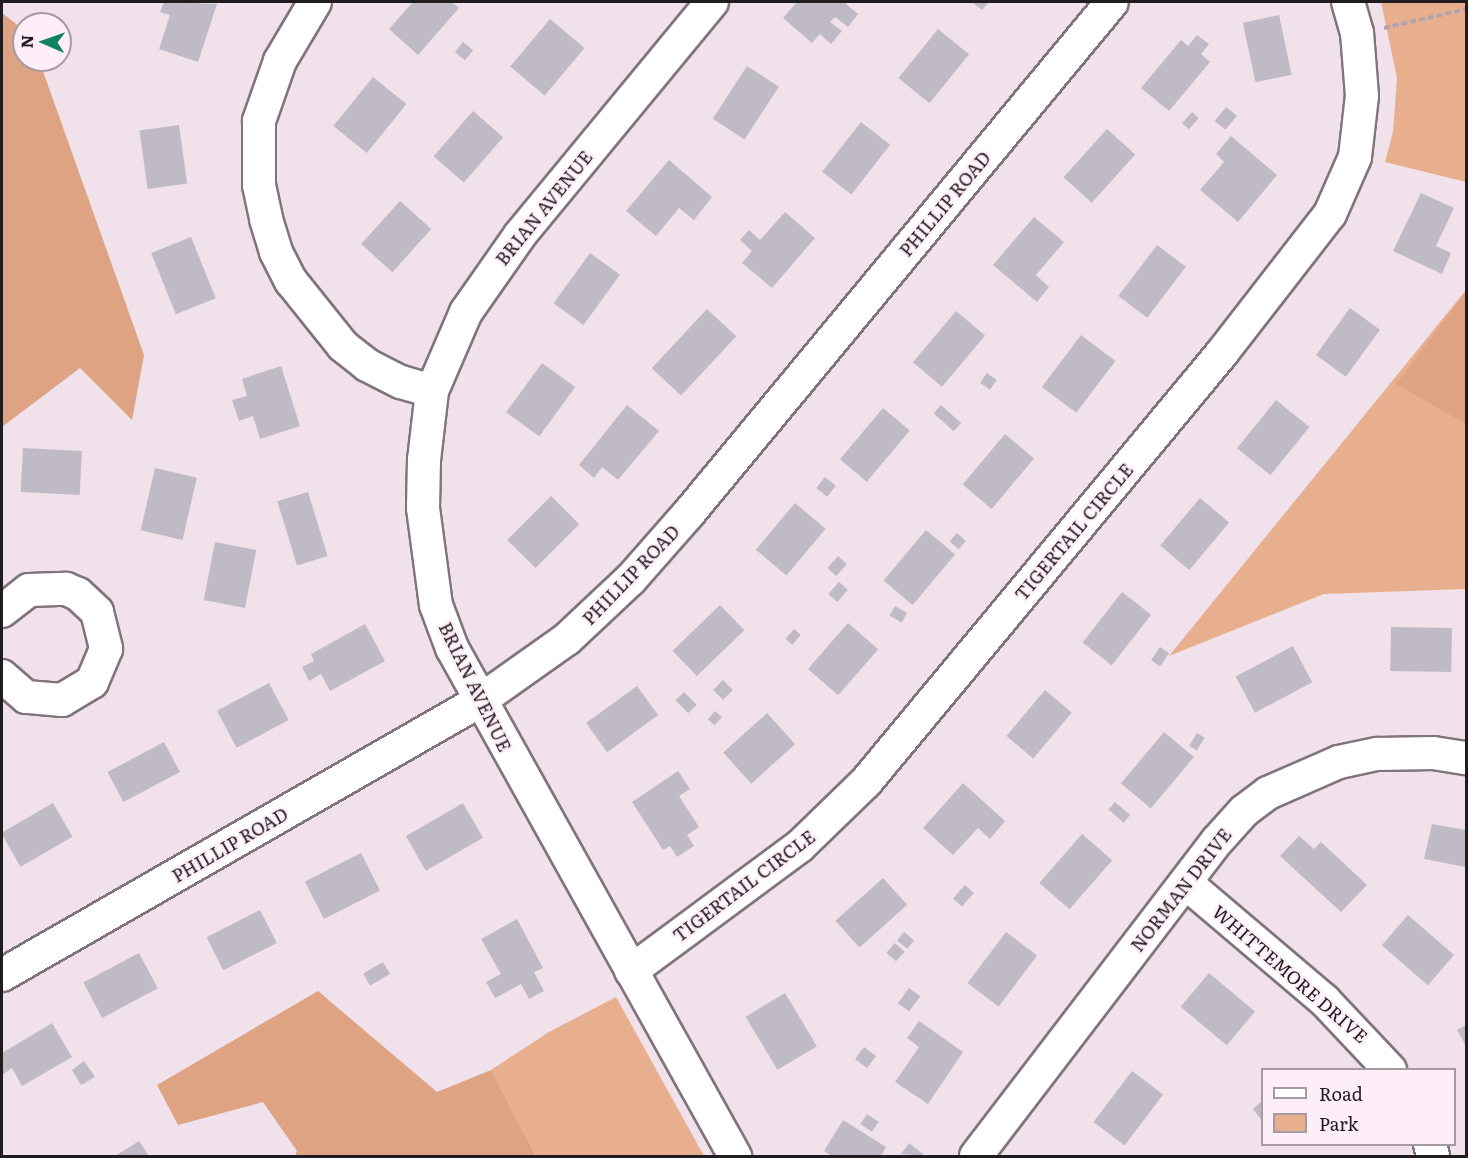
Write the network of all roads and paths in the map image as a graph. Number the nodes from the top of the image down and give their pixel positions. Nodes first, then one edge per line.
1 (315, 2) edge
2 (712, 2) edge
3 (1112, 2) edge
4 (1348, 2) edge
5 (1467, 9) edge
6 (1378, 30) dead end
7 (432, 390) junction
8 (2, 611) edge
9 (2, 676) edge
10 (478, 702) junction
11 (1467, 758) edge
12 (1186, 883) junction
13 (631, 971) junction
14 (2, 975) edge
15 (1388, 1068) edge
16 (735, 1156) edge
17 (976, 1156) edge

1 - 7 street
2 - 7 street, BRIAN AVENUE
3 - 10 street, PHILLIP ROAD
4 - 13 street, TIGERTAIL CIRCLE
5 - 6 path
7 - 10 street, BRIAN AVENUE
8 - 9 street
10 - 13 street, BRIAN AVENUE
10 - 14 street, PHILLIP ROAD
11 - 12 street, NORMAN DRIVE
12 - 15 street, WHITTEMORE DRIVE
12 - 17 street, NORMAN DRIVE
13 - 16 street, BRIAN AVENUE

